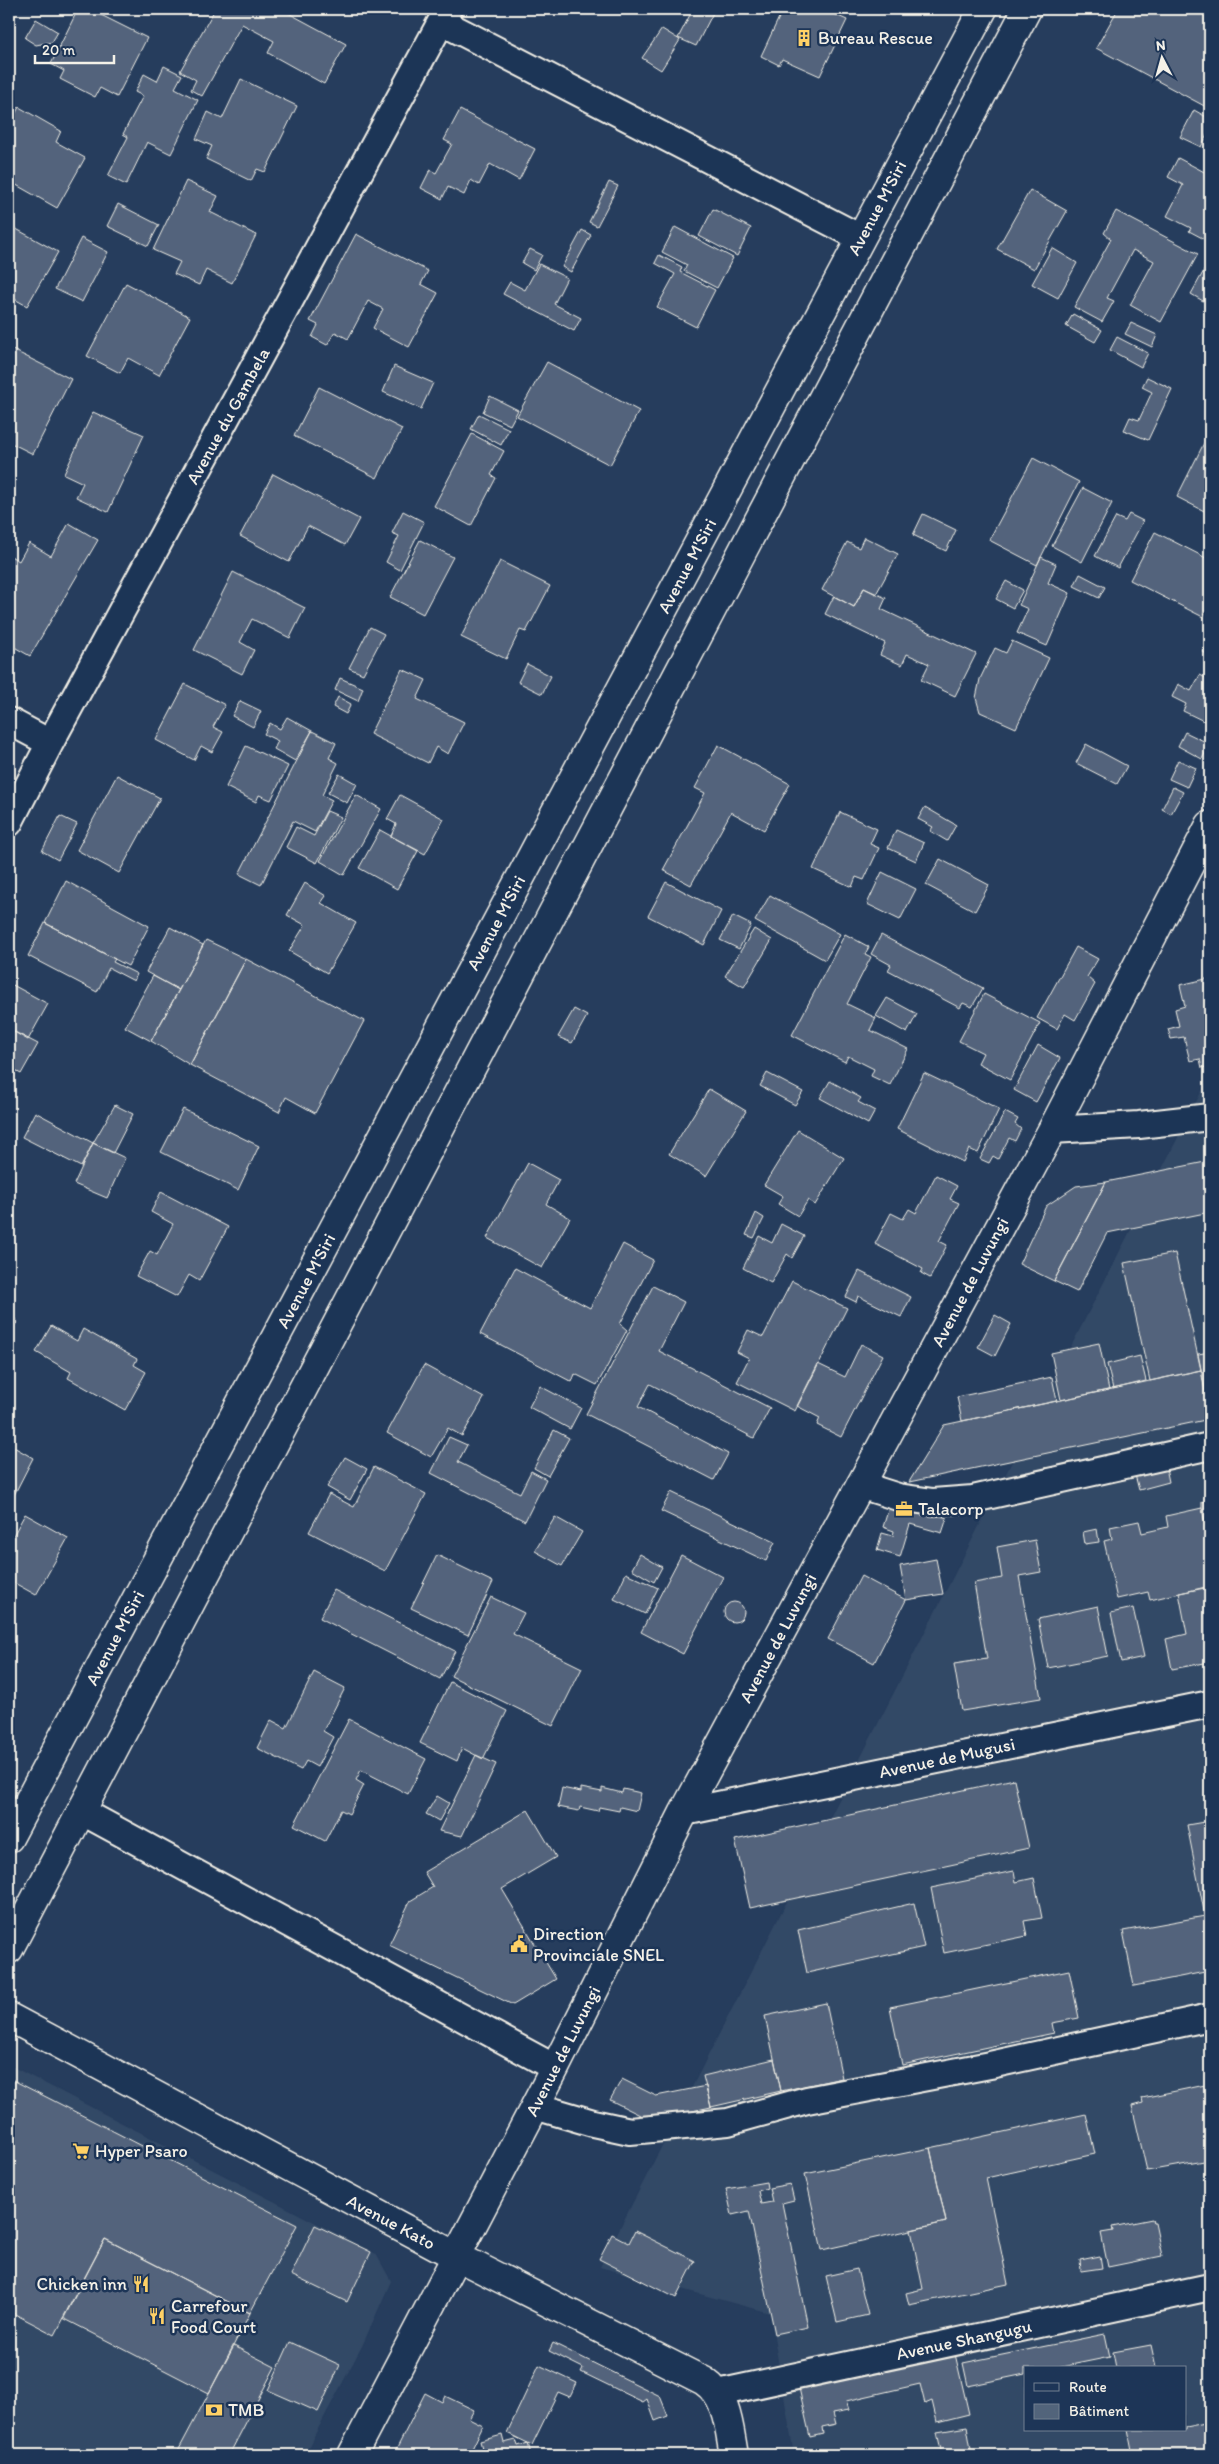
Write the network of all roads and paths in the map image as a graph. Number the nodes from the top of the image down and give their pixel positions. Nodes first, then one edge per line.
1 (983, 9) edge
2 (1027, 9) edge
3 (445, 16) edge
4 (861, 238) junction
5 (9, 721) edge
6 (50, 743) junction
7 (9, 823) edge
8 (1210, 825) edge
9 (1210, 1117) edge
10 (1052, 1130) junction
11 (1210, 1446) edge
12 (860, 1485) junction
13 (1210, 1704) edge
14 (81, 1811) junction
15 (684, 1812) junction
16 (9, 1838) edge
17 (9, 1949) edge
18 (9, 2017) edge
19 (1210, 2017) edge
20 (555, 2068) junction
21 (535, 2106) junction
22 (456, 2256) junction
23 (1210, 2288) edge
24 (718, 2393) junction
25 (352, 2455) edge
26 (734, 2455) edge

1 - 4 main road, Avenue M'Siri
2 - 14 main road
3 - 4 street
3 - 6 street, Avenue du Gambela
4 - 16 main road, Avenue M'Siri
5 - 6 street
6 - 7 street, Avenue du Gambela
8 - 10 main road, Avenue de Luvungi
9 - 10 street
10 - 12 main road, Avenue de Luvungi
11 - 12 street
12 - 15 main road, Avenue de Luvungi
13 - 15 street, Avenue de Mugusi
14 - 17 main road
14 - 20 street
15 - 20 main road, Avenue de Luvungi
18 - 22 main road, Avenue Kato
19 - 21 street
20 - 21 main road, Avenue de Luvungi
21 - 22 main road, Avenue de Luvungi
22 - 24 main road, Avenue Kato
22 - 25 main road, Avenue de Luvungi
23 - 24 street, Avenue Shangugu
24 - 26 main road

